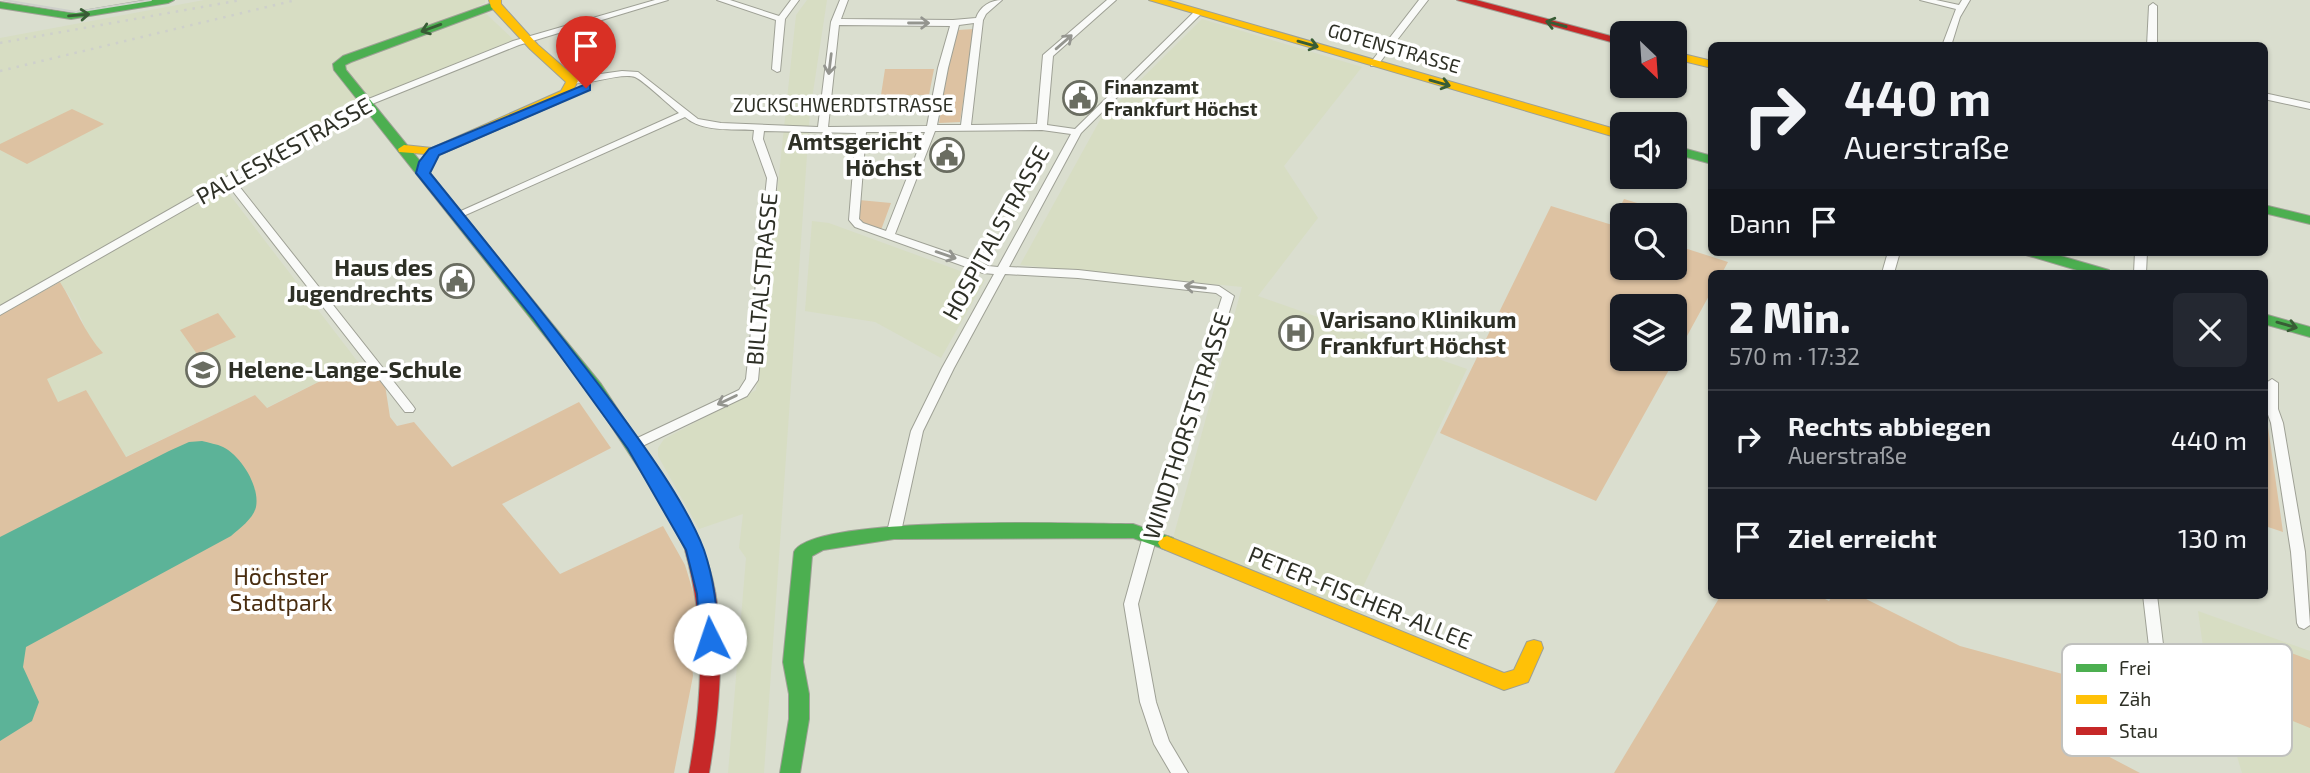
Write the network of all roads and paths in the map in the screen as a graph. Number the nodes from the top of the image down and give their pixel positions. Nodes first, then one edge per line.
1 (168, 0) edge
2 (664, 0) edge
3 (721, 0) edge
4 (795, 0) edge
5 (844, 0) edge
6 (998, 0) edge
7 (1112, 0) edge
8 (1155, 0) edge
9 (1212, 0) edge
10 (1424, 0) edge
11 (1463, 0) edge
12 (1924, 0) edge
13 (495, 3) edge
14 (7, 4) edge
15 (1964, 4) edge
16 (2154, 6) dead end
17 (1198, 13) junction
18 (780, 19) junction
19 (979, 20) junction
20 (835, 22) junction
21 (953, 23) junction
22 (1610, 38) edge
23 (527, 40) junction
24 (1948, 42) edge
25 (2152, 42) edge
26 (1687, 58) edge
27 (1374, 64) junction
28 (1708, 64) edge
29 (777, 69) dead end
30 (611, 78) junction
31 (572, 82) junction
32 (2268, 97) edge
33 (559, 98) junction
34 (366, 103) junction
35 (2310, 106) edge
36 (684, 114) junction
37 (966, 126) junction
38 (932, 127) junction
39 (1042, 127) junction
40 (760, 128) junction
41 (823, 130) junction
42 (861, 130) junction
43 (1077, 132) junction
44 (1610, 132) edge
45 (404, 149) junction
46 (434, 152) junction
47 (1687, 153) edge
48 (1708, 159) edge
49 (423, 173) junction
50 (230, 181) junction
51 (2268, 210) edge
52 (457, 215) junction
53 (2310, 220) edge
54 (889, 236) junction
55 (2045, 256) edge
56 (2094, 270) edge
57 (1002, 272) junction
58 (0, 311) edge
59 (2268, 320) edge
60 (2310, 332) edge
61 (2272, 383) dead end
62 (409, 409) dead end
63 (634, 445) junction
64 (894, 532) junction
65 (1150, 536) junction
66 (2304, 555) edge
67 (2150, 599) edge
68 (2304, 623) dead end
69 (2156, 644) edge
70 (1534, 648) dead end
71 (699, 773) edge
72 (790, 773) edge
73 (1181, 773) edge

14 -> 1 main road
2 - 23 street, PALLESKESTRASSE
3 - 18 street
4 - 18 street
5 - 20 street
6 - 19 street
39 -> 7 street
8 - 17 main road, GOTENSTRASSE
9 - 17 main road, HOSPITALSTRASSE
10 - 27 street
22 -> 11 main road
12 - 15 street
13 - 23 main road
13 -> 34 main road
15 - 24 street
16 - 25 street
17 -> 27 main road, GOTENSTRASSE
17 - 43 street, HOSPITALSTRASSE
18 - 29 street
19 - 21 street
19 - 37 street
20 -> 21 street
20 -> 41 street
21 - 38 street
23 - 31 main road
23 - 34 street, PALLESKESTRASSE
26 - 28 main road
27 -> 44 main road, GOTENSTRASSE
30 - 31 street, ZUCKSCHWERDTSTRASSE
30 - 33 street
30 - 36 street, ZUCKSCHWERDTSTRASSE
31 - 33 main road
32 - 35 street
33 - 46 main road
34 - 45 main road
34 - 50 street, PALLESKESTRASSE
36 - 40 street, ZUCKSCHWERDTSTRASSE
36 - 52 street
37 - 38 street, ZUCKSCHWERDTSTRASSE
37 - 39 street, ZUCKSCHWERDTSTRASSE
38 - 42 street, ZUCKSCHWERDTSTRASSE
38 - 54 street
39 - 43 street, ZUCKSCHWERDTSTRASSE
40 - 41 street, ZUCKSCHWERDTSTRASSE
40 -> 63 street, BILLTALSTRASSE
41 - 42 street, ZUCKSCHWERDTSTRASSE
42 - 54 street
43 - 57 street, HOSPITALSTRASSE
45 - 46 main road
45 - 49 main road
46 - 49 main road
47 - 48 main road
49 - 52 main road
50 - 58 street, PALLESKESTRASSE
50 - 62 street
51 - 53 main road
52 - 63 main road
54 -> 57 street
55 - 56 main road
57 - 64 street, HOSPITALSTRASSE
65 -> 57 street, WINDTHORSTSTRASSE
59 -> 60 main road
61 - 66 street
63 - 71 main road
64 - 65 main road
64 - 72 main road
65 - 70 main road, PETER-FISCHER-ALLEE
65 - 73 street, WINDTHORSTSTRASSE
66 - 68 street
67 - 69 street

